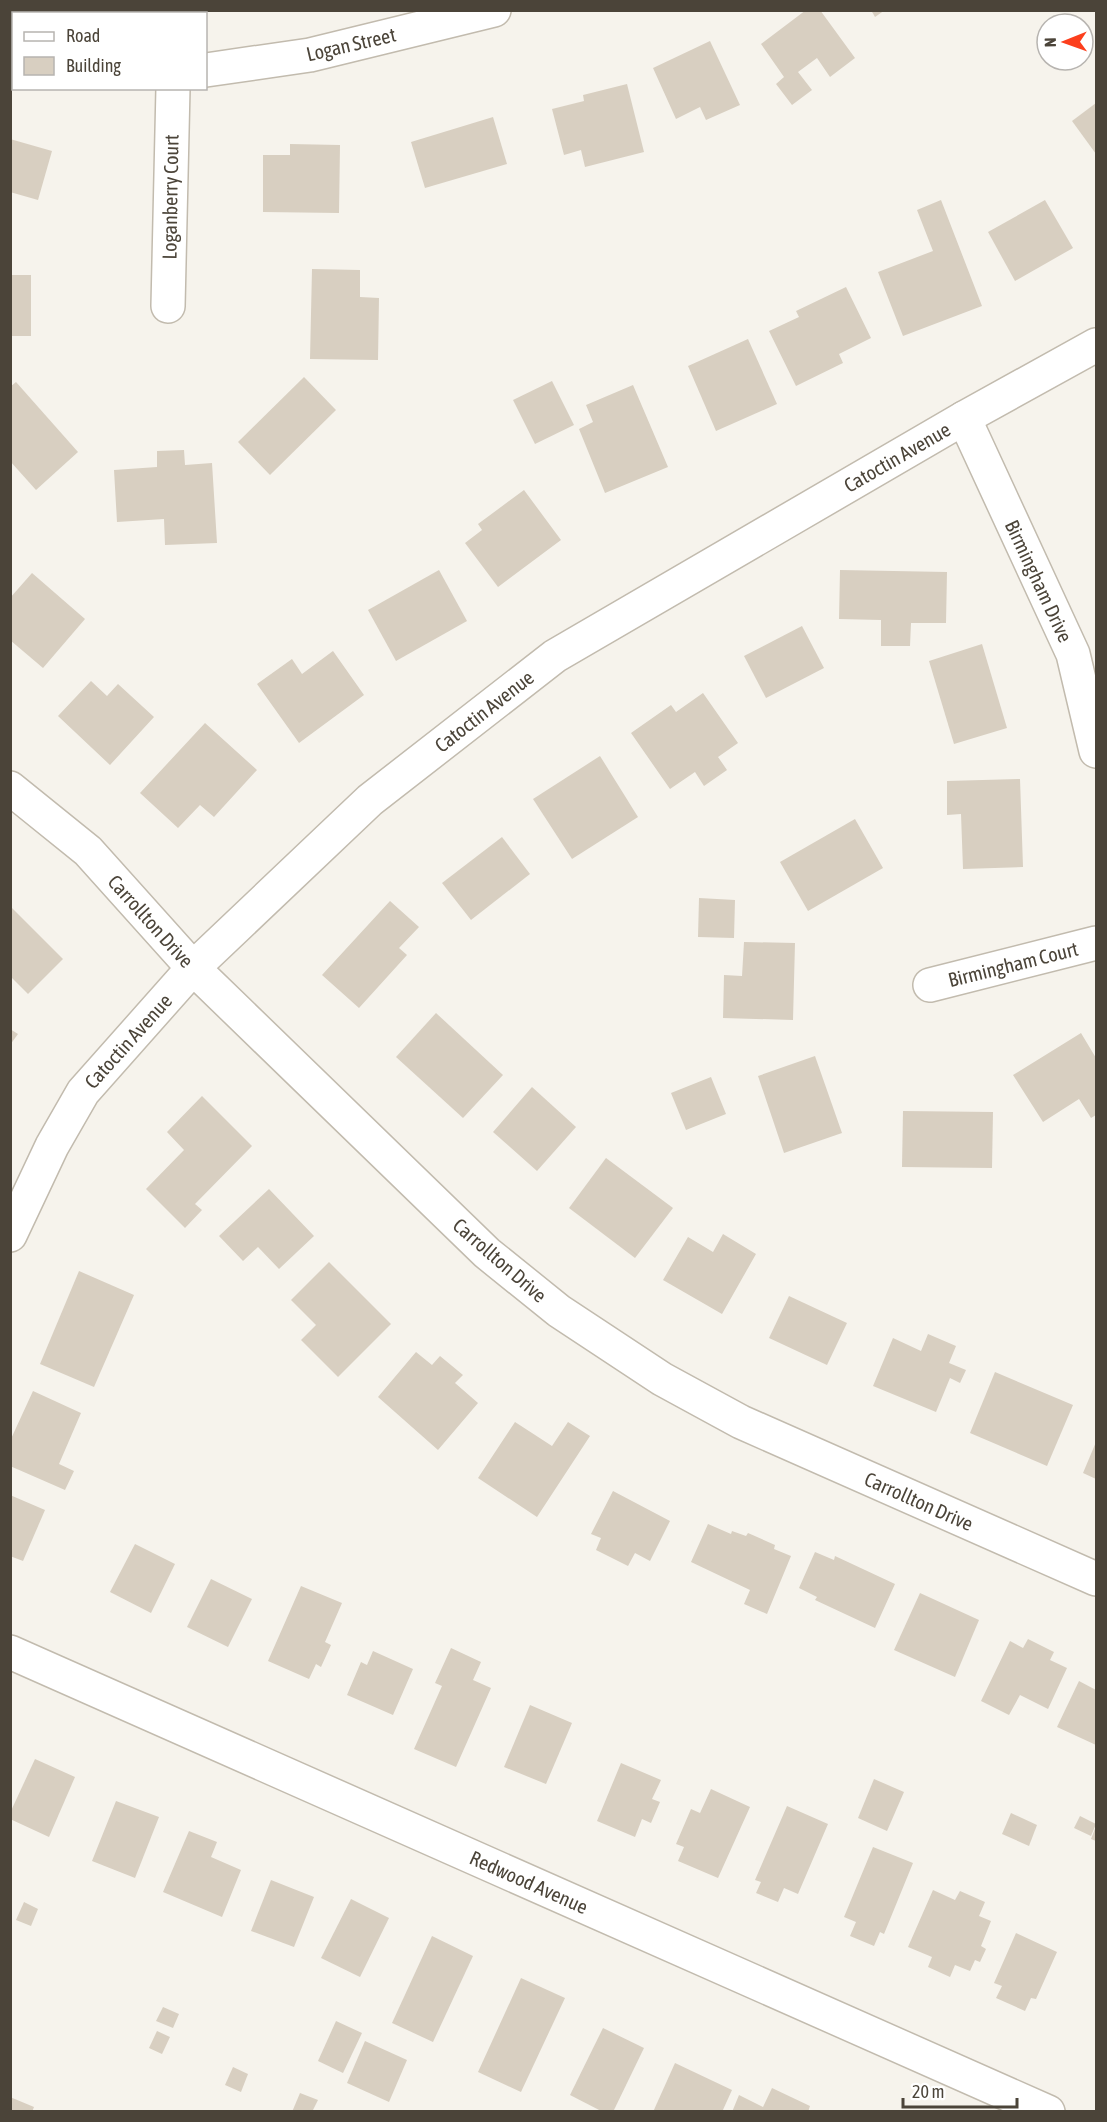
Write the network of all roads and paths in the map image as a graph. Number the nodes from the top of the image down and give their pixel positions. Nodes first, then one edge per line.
1 (494, 10) edge
2 (207, 70) edge
3 (173, 90) edge
4 (168, 306) dead end
5 (1096, 345) edge
6 (963, 418) junction
7 (1096, 751) edge
8 (10, 788) edge
9 (1096, 943) edge
10 (193, 968) junction
11 (930, 985) dead end
12 (10, 1235) edge
13 (1096, 1579) edge
14 (10, 1652) edge
15 (1048, 2112) edge

1 - 2 street, Logan Street
3 - 4 street, Loganberry Court
5 - 6 street, Catoctin Avenue
6 - 7 street, Birmingham Drive
6 - 10 street, Catoctin Avenue
8 - 10 street, Carrollton Drive
9 - 11 street, Birmingham Court
10 - 12 street, Catoctin Avenue
10 - 13 street, Carrollton Drive
14 - 15 street, Redwood Avenue

